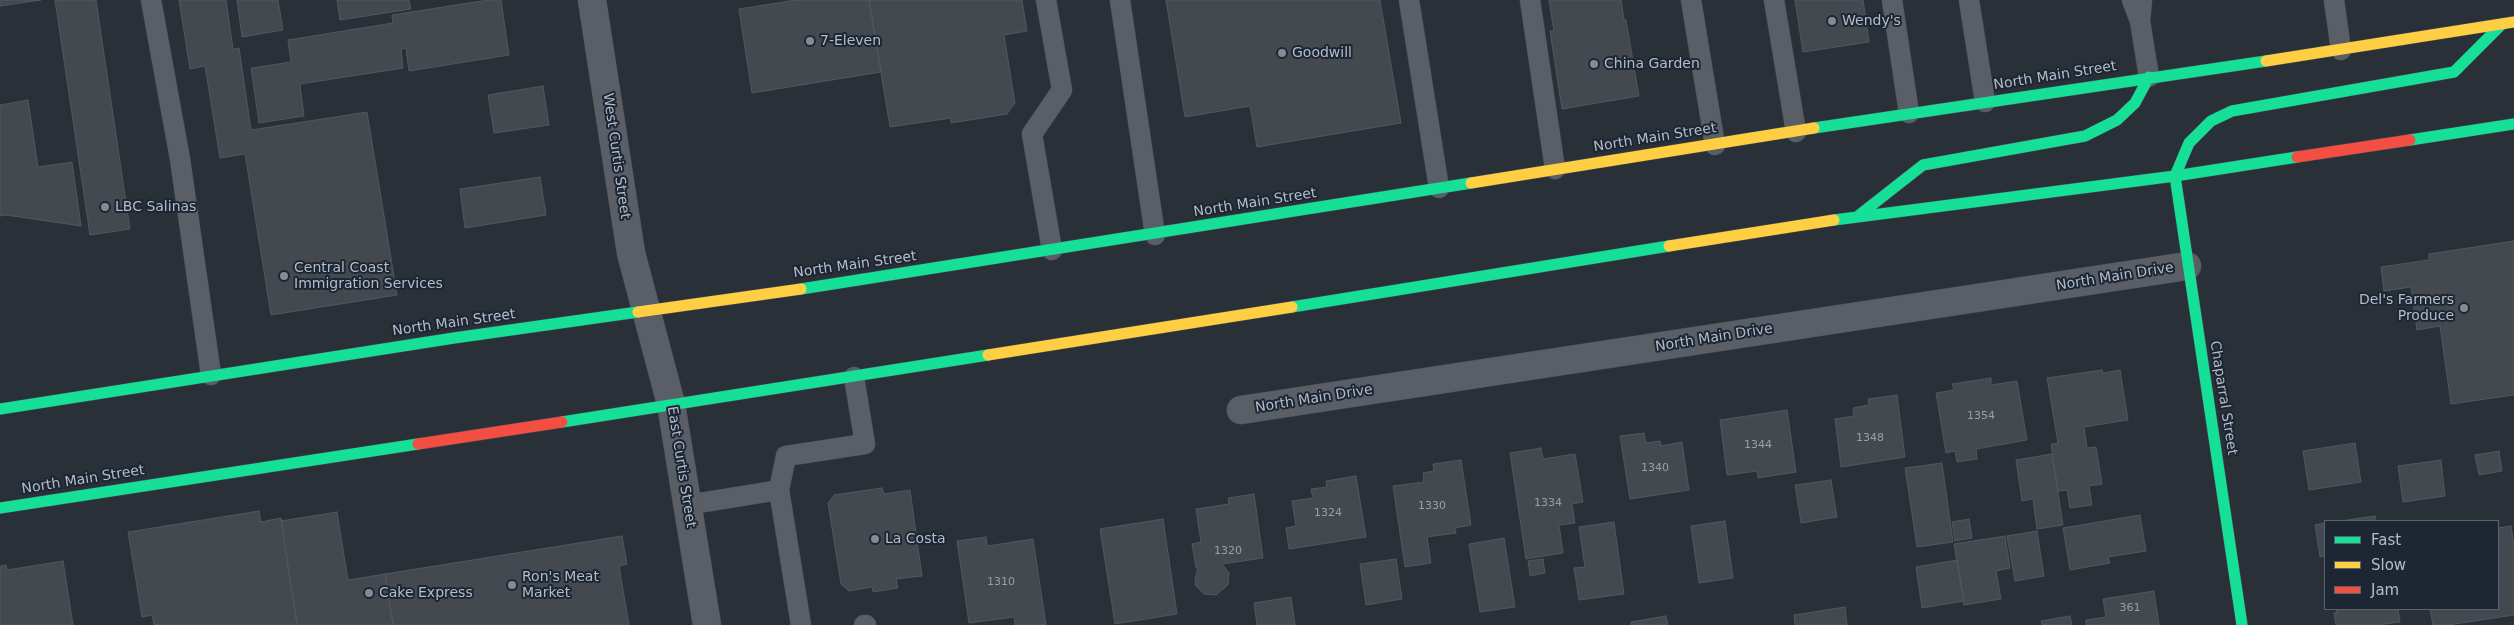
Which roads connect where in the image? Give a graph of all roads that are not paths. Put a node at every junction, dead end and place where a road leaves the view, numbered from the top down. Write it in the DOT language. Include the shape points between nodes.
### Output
graph roads {
  1 [pos="151,0"];
  2 [pos="592,0"];
  3 [pos="1046,0"];
  4 [pos="1120,0"];
  5 [pos="1409,0"];
  6 [pos="1530,0"];
  7 [pos="1691,0"];
  8 [pos="1774,0"];
  9 [pos="1892,0"];
  10 [pos="1968,0"];
  11 [pos="2132,0"];
  12 [pos="2142,0"];
  13 [pos="2334,0"];
  14 [pos="2140,21"];
  15 [pos="2514,22"];
  16 [pos="2502,24"];
  17 [pos="2342,50"];
  18 [pos="2149,77"];
  19 [pos="1985,102"];
  20 [pos="1909,113"];
  21 [pos="2514,124"];
  22 [pos="1796,132"];
  23 [pos="1715,145"];
  24 [pos="1555,169"];
  25 [pos="2175,176"];
  26 [pos="1439,188"];
  27 [pos="1858,216"];
  28 [pos="1155,235"];
  29 [pos="1052,250"];
  30 [pos="2187,266"];
  31 [pos="645,311"];
  32 [pos="211,375"];
  33 [pos="854,377"];
  34 [pos="671,404"];
  35 [pos="0,409"];
  36 [pos="1241,410"];
  37 [pos="779,490"];
  38 [pos="687,505"];
  39 [pos="0,508"];
  40 [pos="707,625"];
  41 [pos="801,625"];
  42 [pos="2242,625"];
  1 -- 32 [label="lane" via="180,159"];
  2 -- 31 [label="street, West Curtis Street" via="631,252"];
  3 -- 29 [label="lane" via="1062,90 1032,134"];
  4 -- 28 [label="lane"];
  5 -- 26 [label="lane"];
  6 -- 24 [label="lane"];
  7 -- 23 [label="lane"];
  8 -- 22 [label="lane"];
  9 -- 20 [label="lane"];
  10 -- 19 [label="lane"];
  11 -- 14 [label="lane"];
  12 -- 14 [label="lane"];
  13 -- 17 [label="lane"];
  14 -- 18 [label="lane"];
  15 -- 16 [label="main road, North Main Street"];
  16 -- 17 [label="main road, North Main Street"];
  16 -- 25 [label="main road" via="2454,72 2232,111 2219,117 2189,143"];
  17 -- 18 [label="main road, North Main Street"];
  18 -- 19 [label="main road, North Main Street"];
  18 -- 27 [label="main road" via="2135,103 2117,120 2085,136 1923,165"];
  19 -- 20 [label="main road, North Main Street"];
  20 -- 22 [label="main road, North Main Street"];
  21 -- 25 [label="main road, North Main Street"];
  22 -- 23 [label="main road, North Main Street"];
  23 -- 24 [label="main road, North Main Street"];
  24 -- 26 [label="main road, North Main Street"];
  25 -- 27 [label="main road, North Main Street"];
  25 -- 30 [label="main road, Chaparral Street"];
  26 -- 28 [label="main road, North Main Street"];
  27 -- 33 [label="main road, North Main Street"];
  28 -- 29 [label="main road, North Main Street"];
  29 -- 31 [label="main road, North Main Street"];
  30 -- 36 [label="street, North Main Drive"];
  30 -- 42 [label="main road, Chaparral Street"];
  31 -- 32 [label="main road, North Main Street"];
  31 -- 34 [label="street, East Curtis Street"];
  32 -- 35 [label="main road, North Main Street"];
  33 -- 34 [label="main road, North Main Street"];
  33 -- 37 [label="lane" via="865,444 786,456"];
  34 -- 38 [label="street, East Curtis Street"];
  34 -- 39 [label="main road, North Main Street"];
  37 -- 38 [label="lane"];
  37 -- 41 [label="lane"];
  38 -- 40 [label="street, East Curtis Street"];
}
